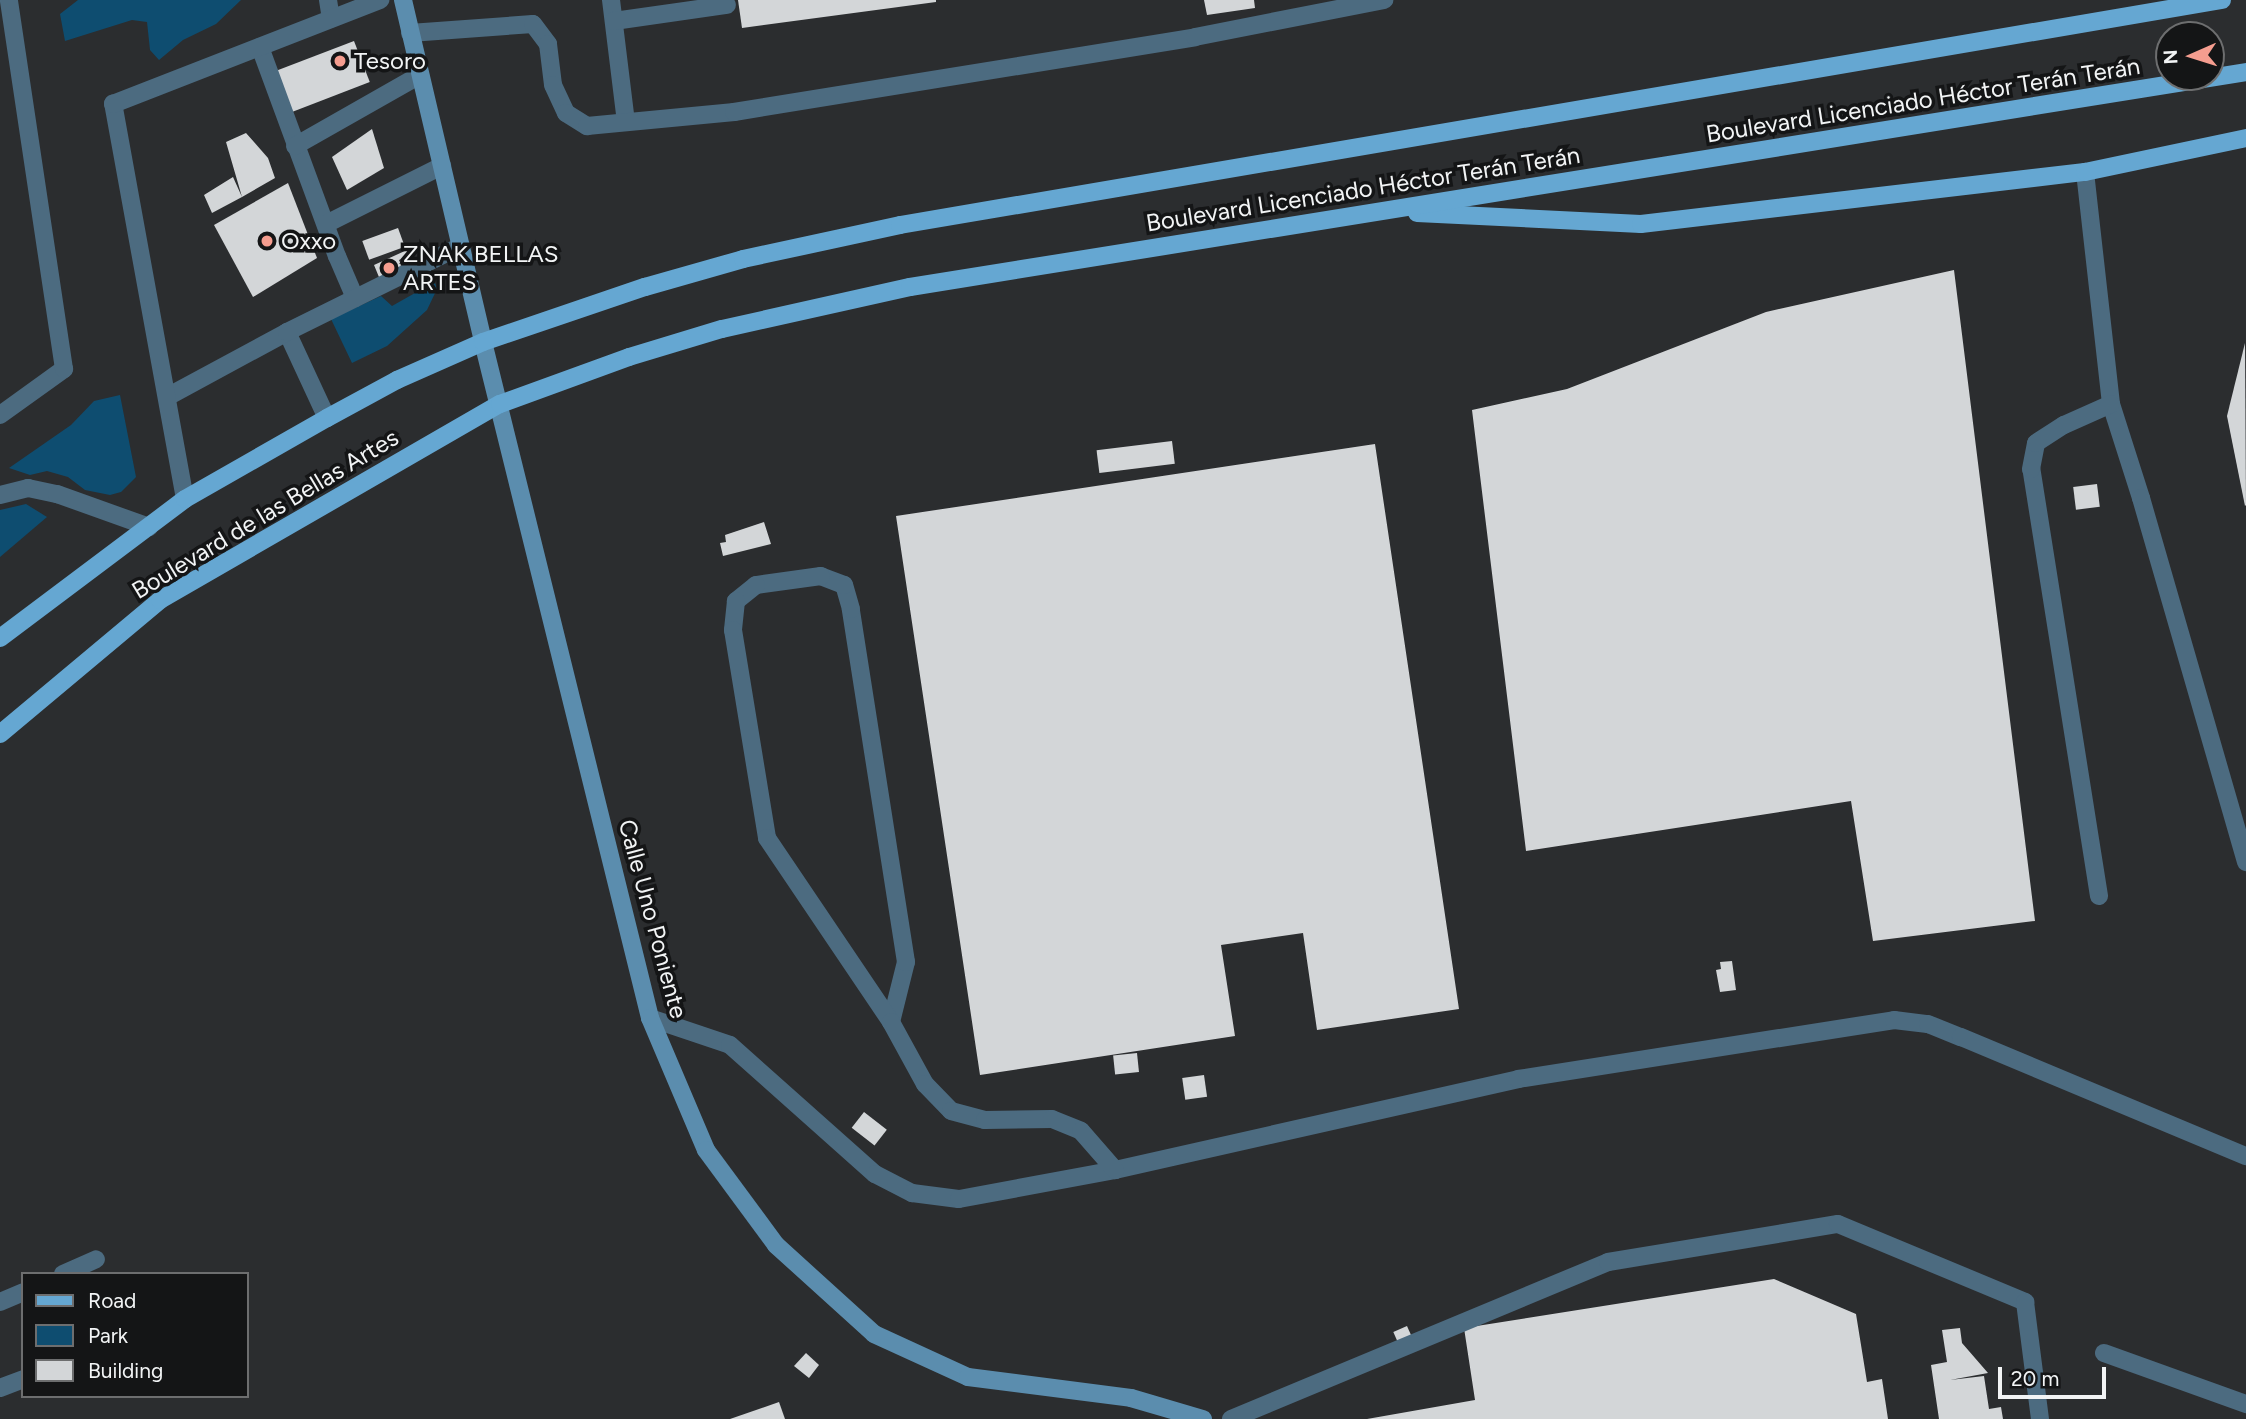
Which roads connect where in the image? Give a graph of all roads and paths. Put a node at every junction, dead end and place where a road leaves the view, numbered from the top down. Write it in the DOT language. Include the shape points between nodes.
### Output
graph roads {
  1 [pos="9,0"];
  2 [pos="328,0"];
  3 [pos="380,0"];
  4 [pos="403,0"];
  5 [pos="611,0"];
  6 [pos="1384,0"];
  7 [pos="2222,0"];
  8 [pos="727,5"];
  9 [pos="331,19"];
  10 [pos="614,21"];
  11 [pos="410,33"];
  12 [pos="260,47"];
  13 [pos="2246,72"];
  14 [pos="420,75"];
  15 [pos="626,122"];
  16 [pos="2246,138"];
  17 [pos="295,146"];
  18 [pos="442,166"];
  19 [pos="2085,172"];
  20 [pos="1382,211"];
  21 [pos="326,224"];
  22 [pos="461,246"];
  23 [pos="355,298"];
  24 [pos="287,331"];
  25 [pos="483,342"];
  26 [pos="167,397"];
  27 [pos="500,404"];
  28 [pos="2111,404"];
  29 [pos="0,415"];
  30 [pos="327,418"];
  31 [pos="0,495"];
  32 [pos="185,499"];
  33 [pos="149,527"];
  34 [pos="0,638"];
  35 [pos="0,734"];
  36 [pos="2246,862"];
  37 [pos="2099,896"];
  38 [pos="650,1018"];
  39 [pos="891,1021"];
  40 [pos="2246,1156"];
  41 [pos="1115,1170"];
  42 [pos="96,1259"];
  43 [pos="68,1272"];
  44 [pos="21,1293"];
  45 [pos="0,1302"];
  46 [pos="2104,1353"];
  47 [pos="21,1380"];
  48 [pos="0,1388"];
  49 [pos="2246,1404"];
  50 [pos="1203,1419"];
  51 [pos="1231,1419"];
  52 [pos="2040,1419"];
  1 -- 29 [label="lane" via="64,369"];
  2 -- 9 [label="lane"];
  3 -- 9 [label="lane"];
  4 -- 11 [label="main road, Calle Uno Poniente"];
  5 -- 10 [label="lane"];
  6 -- 15 [label="lane" via="1195,37 748,110"];
  7 -- 25 [label="main road, Boulevard Licenciado Héctor Terán Terán" via="900,225 743,259 565,312"];
  8 -- 10 [label="lane"];
  9 -- 12 [label="lane"];
  10 -- 15 [label="lane"];
  11 -- 14 [label="main road, Calle Uno Poniente"];
  11 -- 15 [label="lane" via="533,24 548,44 553,85 566,113 587,126"];
  12 -- 17 [label="lane"];
  12 -- 26 [label="lane" via="113,104"];
  13 -- 20 [label="main road, Boulevard Licenciado Héctor Terán Terán"];
  14 -- 17 [label="lane"];
  14 -- 18 [label="main road, Calle Uno Poniente"];
  16 -- 19 [label="main road"];
  17 -- 21 [label="lane"];
  18 -- 21 [label="lane"];
  18 -- 22 [label="main road, Calle Uno Poniente"];
  19 -- 20 [label="main road" via="1641,224"];
  19 -- 28 [label="lane"];
  20 -- 27 [label="main road, Boulevard Licenciado Héctor Terán Terán" via="828,304 629,357"];
  21 -- 23 [label="lane"];
  22 -- 23 [label="lane"];
  22 -- 25 [label="main road, Calle Uno Poniente"];
  23 -- 24 [label="lane"];
  24 -- 26 [label="lane"];
  24 -- 30 [label="lane"];
  25 -- 27 [label="main road, Calle Uno Poniente"];
  25 -- 30 [label="main road, Boulevard de las Bellas Artes" via="397,380"];
  26 -- 32 [label="lane"];
  27 -- 35 [label="main road, Boulevard de las Bellas Artes" via="160,600"];
  27 -- 38 [label="main road, Calle Uno Poniente"];
  28 -- 36 [label="lane"];
  28 -- 37 [label="lane" via="2036,443 2031,469"];
  30 -- 32 [label="main road, Boulevard de las Bellas Artes"];
  31 -- 33 [label="lane" via="28,488 57,494"];
  32 -- 33 [label="main road, Boulevard de las Bellas Artes"];
  33 -- 34 [label="main road, Boulevard de las Bellas Artes"];
  38 -- 41 [label="lane" via="730,1045 875,1174 912,1193 959,1199"];
  38 -- 50 [label="main road, Calle Uno Poniente" via="706,1150 776,1245 874,1334 968,1377 1131,1398"];
  39 -- 39 [label="lane" via="906,962 844,586 821,576 756,585 736,601 733,630 767,838"];
  39 -- 41 [label="lane" via="925,1084 951,1111 985,1120 1052,1119 1081,1131"];
  40 -- 41 [label="lane" via="1961,1037 1927,1024 1894,1020 1518,1079"];
  42 -- 43 [label="lane"];
  44 -- 45 [label="lane"];
  46 -- 49 [label="lane"];
  47 -- 48 [label="lane"];
  51 -- 52 [label="lane" via="1608,1262 1838,1224 2025,1302"];
}
